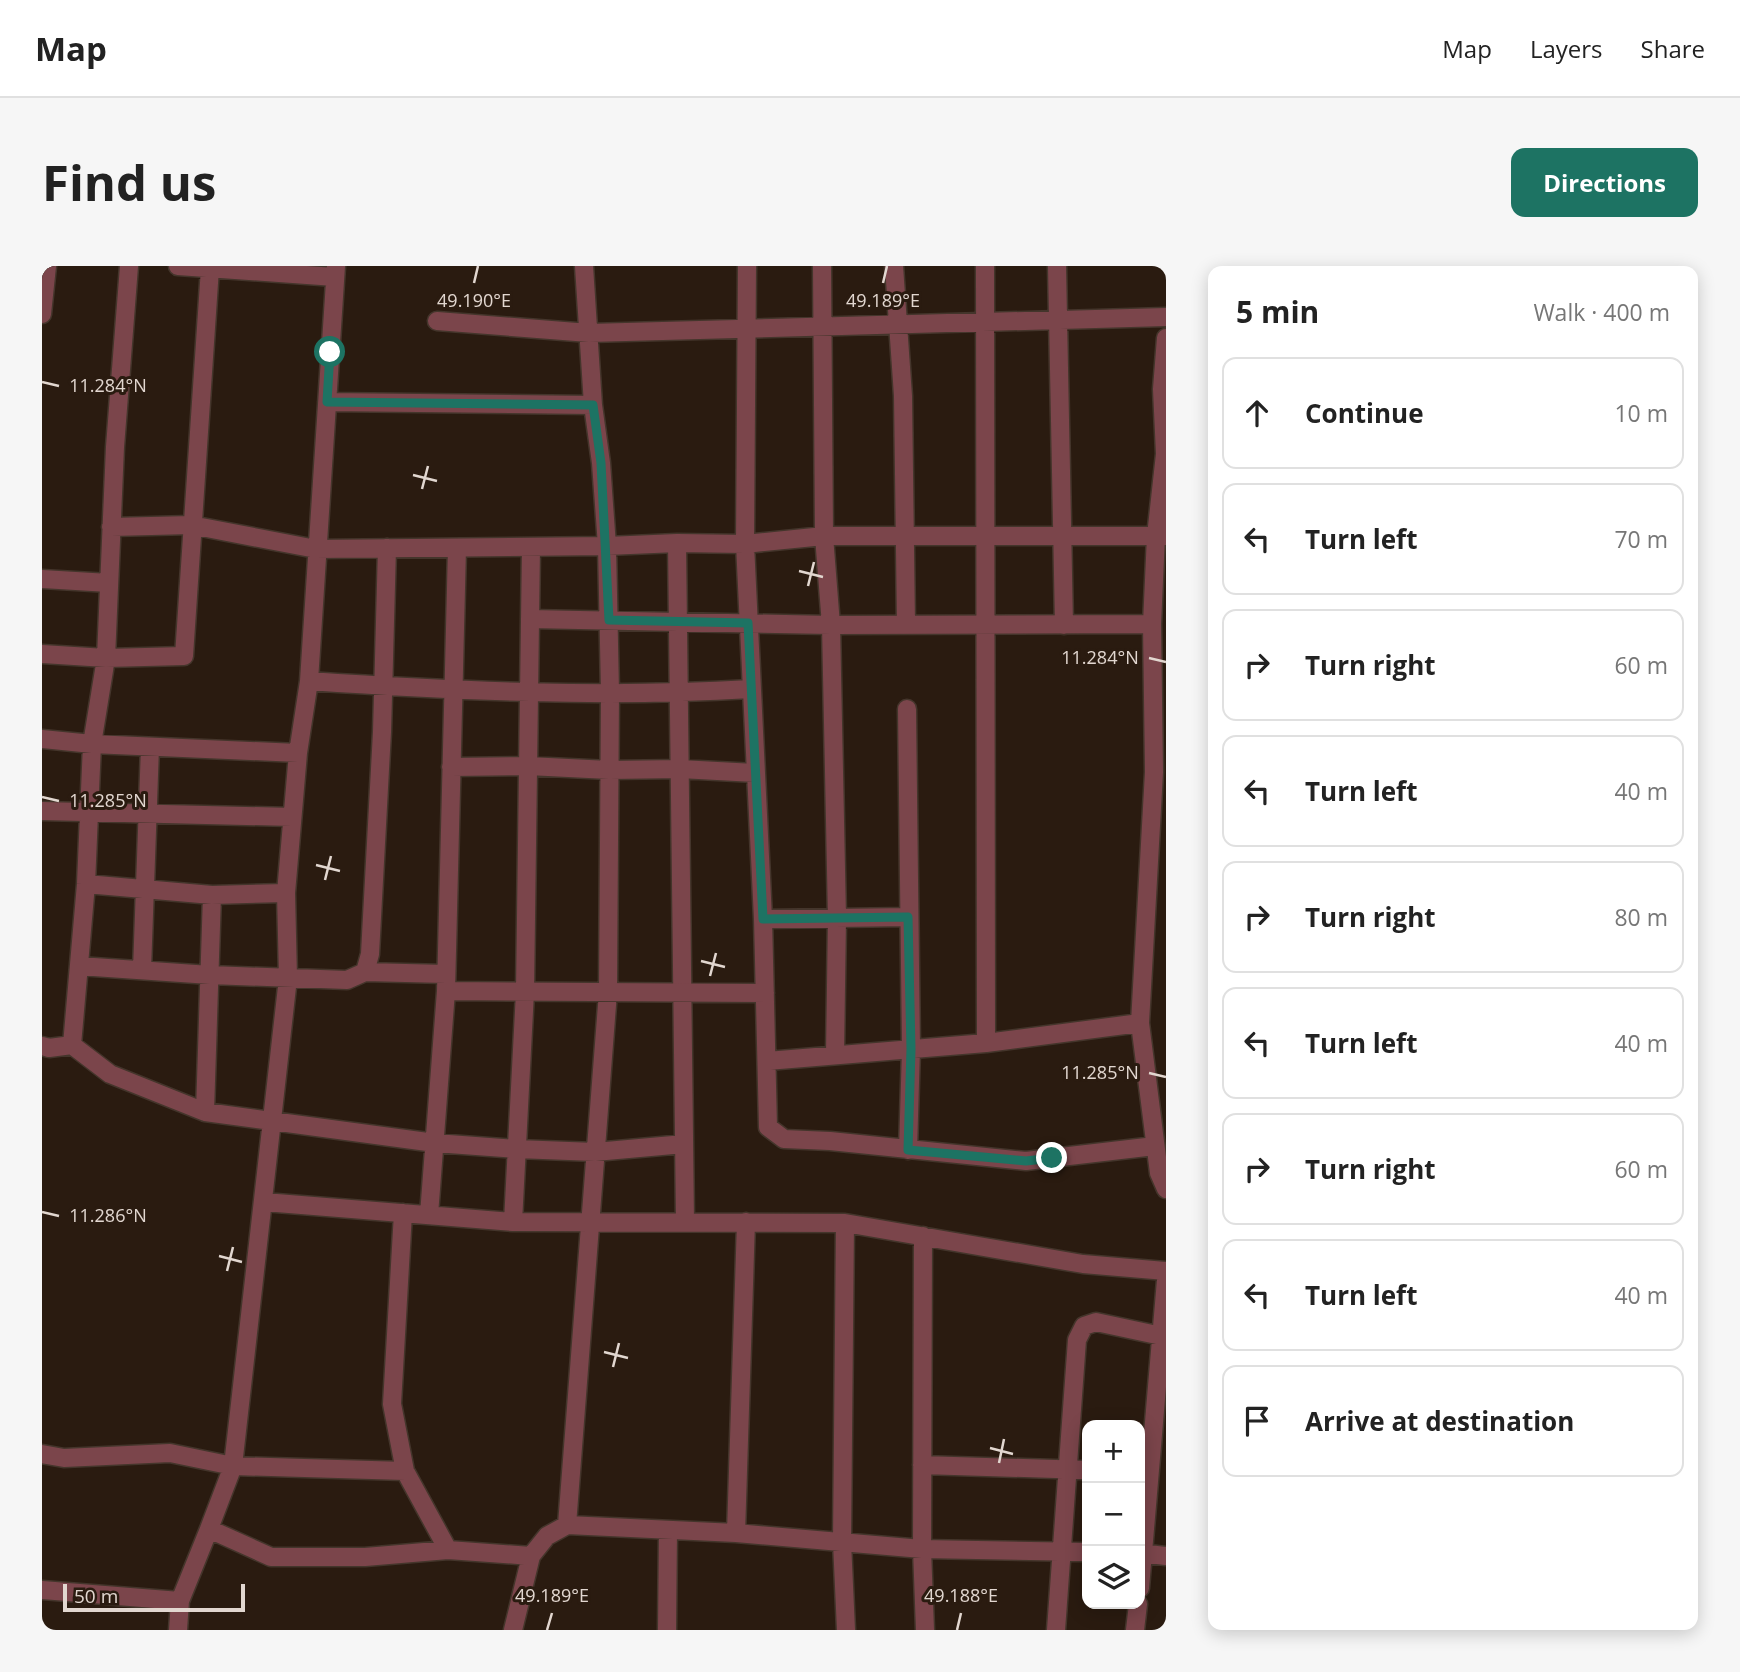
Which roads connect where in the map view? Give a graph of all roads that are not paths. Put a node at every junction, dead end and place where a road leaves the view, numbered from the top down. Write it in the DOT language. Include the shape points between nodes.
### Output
graph roads {
  1 [pos="47,266"];
  2 [pos="129,266"];
  3 [pos="178,266"];
  4 [pos="584,266"];
  5 [pos="747,266"];
  6 [pos="822,266"];
  7 [pos="894,266"];
  8 [pos="985,266"];
  9 [pos="1058,266"];
  10 [pos="210,268"];
  11 [pos="335,272"];
  12 [pos="42,314"];
  13 [pos="1166,317"];
  14 [pos="1060,320"];
  15 [pos="437,321"];
  16 [pos="985,322"];
  17 [pos="898,325"];
  18 [pos="821,327"];
  19 [pos="748,329"];
  20 [pos="589,333"];
  21 [pos="1166,338"];
  22 [pos="327,402"];
  23 [pos="593,405"];
  24 [pos="1165,454"];
  25 [pos="191,525"];
  26 [pos="111,527"];
  27 [pos="985,535"];
  28 [pos="824,536"];
  29 [pos="904,536"];
  30 [pos="1062,536"];
  31 [pos="1161,536"];
  32 [pos="677,543"];
  33 [pos="745,544"];
  34 [pos="607,546"];
  35 [pos="531,547"];
  36 [pos="387,548"];
  37 [pos="457,548"];
  38 [pos="316,549"];
  39 [pos="42,579"];
  40 [pos="109,583"];
  41 [pos="530,619"];
  42 [pos="609,620"];
  43 [pos="678,620"];
  44 [pos="748,623"];
  45 [pos="1152,624"];
  46 [pos="831,625"];
  47 [pos="906,625"];
  48 [pos="984,625"];
  49 [pos="1064,625"];
  50 [pos="42,654"];
  51 [pos="106,658"];
  52 [pos="309,681"];
  53 [pos="383,686"];
  54 [pos="452,689"];
  55 [pos="751,689"];
  56 [pos="610,692"];
  57 [pos="529,694"];
  58 [pos="678,694"];
  59 [pos="907,709"];
  60 [pos="42,739"];
  61 [pos="92,744"];
  62 [pos="150,747"];
  63 [pos="298,753"];
  64 [pos="528,766"];
  65 [pos="451,767"];
  66 [pos="680,769"];
  67 [pos="609,770"];
  68 [pos="755,773"];
  69 [pos="1160,773"];
  70 [pos="42,811"];
  71 [pos="87,812"];
  72 [pos="148,813"];
  73 [pos="292,817"];
  74 [pos="86,884"];
  75 [pos="144,889"];
  76 [pos="286,893"];
  77 [pos="212,895"];
  78 [pos="908,917"];
  79 [pos="837,918"];
  80 [pos="763,919"];
  81 [pos="79,966"];
  82 [pos="142,970"];
  83 [pos="365,972"];
  84 [pos="210,975"];
  85 [pos="288,978"];
  86 [pos="446,983"];
  87 [pos="525,992"];
  88 [pos="608,992"];
  89 [pos="682,992"];
  90 [pos="765,993"];
  91 [pos="1140,1023"];
  92 [pos="986,1043"];
  93 [pos="72,1045"];
  94 [pos="42,1046"];
  95 [pos="911,1049"];
  96 [pos="835,1055"];
  97 [pos="767,1061"];
  98 [pos="205,1112"];
  99 [pos="271,1122"];
  100 [pos="435,1143"];
  101 [pos="684,1144"];
  102 [pos="1155,1146"];
  103 [pos="517,1149"];
  104 [pos="908,1150"];
  105 [pos="595,1152"];
  106 [pos="1166,1189"];
  107 [pos="264,1202"];
  108 [pos="403,1213"];
  109 [pos="429,1215"];
  110 [pos="685,1221"];
  111 [pos="513,1222"];
  112 [pos="746,1222"];
  113 [pos="845,1223"];
  114 [pos="590,1224"];
  115 [pos="923,1237"];
  116 [pos="1166,1271"];
  117 [pos="1166,1280"];
  118 [pos="1164,1337"];
  119 [pos="42,1454"];
  120 [pos="922,1465"];
  121 [pos="233,1466"];
  122 [pos="1069,1469"];
  123 [pos="1082,1470"];
  124 [pos="1145,1470"];
  125 [pos="405,1471"];
  126 [pos="1145,1483"];
  127 [pos="567,1525"];
  128 [pos="209,1528"];
  129 [pos="668,1530"];
  130 [pos="736,1533"];
  131 [pos="842,1542"];
  132 [pos="1142,1546"];
  133 [pos="922,1549"];
  134 [pos="448,1550"];
  135 [pos="1063,1552"];
  136 [pos="1082,1552"];
  137 [pos="1145,1553"];
  138 [pos="531,1556"];
  139 [pos="1166,1556"];
  140 [pos="42,1590"];
  141 [pos="180,1601"];
  142 [pos="1138,1609"];
  143 [pos="178,1630"];
  144 [pos="513,1630"];
  145 [pos="667,1630"];
  146 [pos="846,1630"];
  147 [pos="925,1630"];
  148 [pos="1056,1630"];
  149 [pos="1136,1630"];
  1 -- 12 [label="street"];
  2 -- 26 [label="street"];
  3 -- 10 [label="street"];
  4 -- 20 [label="street"];
  5 -- 19 [label="street"];
  6 -- 18 [label="street"];
  7 -- 17 [label="street"];
  8 -- 16 [label="street"];
  9 -- 14 [label="street"];
  10 -- 11 [label="street"];
  10 -- 25 [label="street"];
  11 -- 22 [label="street"];
  13 -- 14 [label="street"];
  14 -- 16 [label="street"];
  14 -- 30 [label="street"];
  15 -- 20 [label="street"];
  16 -- 17 [label="street"];
  16 -- 27 [label="street"];
  17 -- 18 [label="street"];
  17 -- 29 [label="street"];
  18 -- 19 [label="street"];
  18 -- 28 [label="street"];
  19 -- 20 [label="street"];
  19 -- 33 [label="street"];
  20 -- 23 [label="street"];
  21 -- 24 [label="street" via="1162,389"];
  22 -- 23 [label="street"];
  22 -- 38 [label="street"];
  23 -- 34 [label="street"];
  24 -- 31 [label="street"];
  25 -- 26 [label="street"];
  25 -- 38 [label="street"];
  25 -- 51 [label="street" via="184,656"];
  26 -- 40 [label="street"];
  27 -- 29 [label="street"];
  27 -- 30 [label="street"];
  27 -- 48 [label="street"];
  28 -- 29 [label="street"];
  28 -- 33 [label="street"];
  28 -- 46 [label="street"];
  29 -- 47 [label="street"];
  30 -- 31 [label="street"];
  30 -- 49 [label="street"];
  31 -- 45 [label="street"];
  32 -- 33 [label="street"];
  32 -- 34 [label="street"];
  32 -- 43 [label="street"];
  33 -- 44 [label="street"];
  34 -- 35 [label="street"];
  34 -- 42 [label="street"];
  35 -- 37 [label="street"];
  35 -- 41 [label="street"];
  36 -- 37 [label="street"];
  36 -- 38 [label="street"];
  36 -- 53 [label="street"];
  37 -- 54 [label="street"];
  38 -- 52 [label="street"];
  39 -- 40 [label="street"];
  40 -- 51 [label="street"];
  41 -- 42 [label="street"];
  41 -- 57 [label="street"];
  42 -- 43 [label="street"];
  42 -- 56 [label="street"];
  43 -- 44 [label="street"];
  43 -- 58 [label="street"];
  44 -- 46 [label="street"];
  44 -- 55 [label="street"];
  45 -- 49 [label="street"];
  45 -- 69 [label="street"];
  46 -- 47 [label="street"];
  46 -- 79 [label="street"];
  47 -- 48 [label="street"];
  48 -- 49 [label="street"];
  48 -- 92 [label="street"];
  50 -- 51 [label="street"];
  51 -- 61 [label="street"];
  52 -- 53 [label="street"];
  52 -- 63 [label="street"];
  53 -- 54 [label="street"];
  53 -- 83 [label="street" via="370,954"];
  54 -- 57 [label="street"];
  54 -- 65 [label="street"];
  55 -- 58 [label="street"];
  55 -- 68 [label="street"];
  56 -- 57 [label="street"];
  56 -- 58 [label="street"];
  56 -- 67 [label="street"];
  57 -- 64 [label="street"];
  58 -- 66 [label="street"];
  59 -- 78 [label="street"];
  60 -- 61 [label="street"];
  61 -- 62 [label="street"];
  61 -- 71 [label="street"];
  62 -- 63 [label="street"];
  62 -- 72 [label="street"];
  63 -- 73 [label="street"];
  64 -- 65 [label="street"];
  64 -- 67 [label="street"];
  64 -- 87 [label="street"];
  65 -- 86 [label="street"];
  66 -- 67 [label="street"];
  66 -- 68 [label="street"];
  66 -- 89 [label="street"];
  67 -- 88 [label="street"];
  68 -- 80 [label="street"];
  69 -- 91 [label="street"];
  70 -- 71 [label="street"];
  71 -- 72 [label="street"];
  71 -- 74 [label="street"];
  72 -- 73 [label="street"];
  72 -- 75 [label="street"];
  73 -- 76 [label="street"];
  74 -- 75 [label="street"];
  74 -- 81 [label="street"];
  75 -- 77 [label="street"];
  75 -- 82 [label="street"];
  76 -- 77 [label="street"];
  76 -- 85 [label="street"];
  77 -- 84 [label="street"];
  78 -- 79 [label="street"];
  78 -- 95 [label="street"];
  79 -- 80 [label="street"];
  79 -- 96 [label="street"];
  80 -- 90 [label="street"];
  81 -- 82 [label="street"];
  81 -- 93 [label="street"];
  82 -- 84 [label="street"];
  83 -- 85 [label="street" via="347,980"];
  83 -- 86 [label="street"];
  84 -- 85 [label="street"];
  84 -- 98 [label="street"];
  85 -- 99 [label="street"];
  86 -- 87 [label="street"];
  86 -- 100 [label="street"];
  87 -- 88 [label="street"];
  87 -- 103 [label="street"];
  88 -- 89 [label="street"];
  88 -- 105 [label="street"];
  89 -- 90 [label="street"];
  89 -- 101 [label="street"];
  90 -- 97 [label="street"];
  91 -- 92 [label="street"];
  91 -- 102 [label="street"];
  92 -- 95 [label="street"];
  93 -- 94 [label="street"];
  93 -- 98 [label="street" via="110,1074"];
  95 -- 96 [label="street"];
  95 -- 104 [label="street"];
  96 -- 97 [label="street"];
  97 -- 104 [label="street" via="768,1127 784,1139"];
  98 -- 99 [label="street"];
  99 -- 100 [label="street"];
  99 -- 107 [label="street"];
  100 -- 103 [label="street"];
  100 -- 109 [label="street"];
  101 -- 105 [label="street"];
  101 -- 110 [label="street"];
  102 -- 104 [label="street" via="1026,1161"];
  102 -- 106 [label="street" via="1158,1173"];
  103 -- 105 [label="street"];
  103 -- 111 [label="street"];
  105 -- 114 [label="street"];
  107 -- 108 [label="street"];
  107 -- 121 [label="street"];
  108 -- 109 [label="street"];
  108 -- 125 [label="street" via="392,1404"];
  109 -- 111 [label="street"];
  110 -- 112 [label="street"];
  110 -- 114 [label="street"];
  111 -- 114 [label="street"];
  112 -- 113 [label="street"];
  112 -- 130 [label="street"];
  113 -- 115 [label="street"];
  113 -- 131 [label="street"];
  114 -- 127 [label="street"];
  115 -- 116 [label="street" via="1083,1264"];
  115 -- 120 [label="street"];
  117 -- 118 [label="street"];
  118 -- 122 [label="street" via="1096,1322 1084,1326 1077,1340"];
  118 -- 124 [label="street"];
  119 -- 121 [label="street" via="64,1458 170,1452"];
  120 -- 122 [label="street"];
  120 -- 133 [label="street"];
  121 -- 125 [label="street"];
  121 -- 128 [label="street"];
  122 -- 123 [label="street"];
  122 -- 135 [label="street"];
  125 -- 134 [label="street"];
  126 -- 132 [label="street"];
  127 -- 129 [label="street"];
  127 -- 138 [label="street" via="547,1536"];
  128 -- 134 [label="street" via="271,1557 365,1557"];
  128 -- 141 [label="street"];
  129 -- 130 [label="street"];
  129 -- 145 [label="street"];
  130 -- 131 [label="street"];
  131 -- 133 [label="street"];
  131 -- 146 [label="street"];
  133 -- 135 [label="street"];
  133 -- 147 [label="street"];
  134 -- 138 [label="street"];
  135 -- 136 [label="street"];
  135 -- 148 [label="street"];
  137 -- 139 [label="street"];
  138 -- 144 [label="street"];
  140 -- 141 [label="street"];
  141 -- 143 [label="street"];
  142 -- 149 [label="street"];
}
